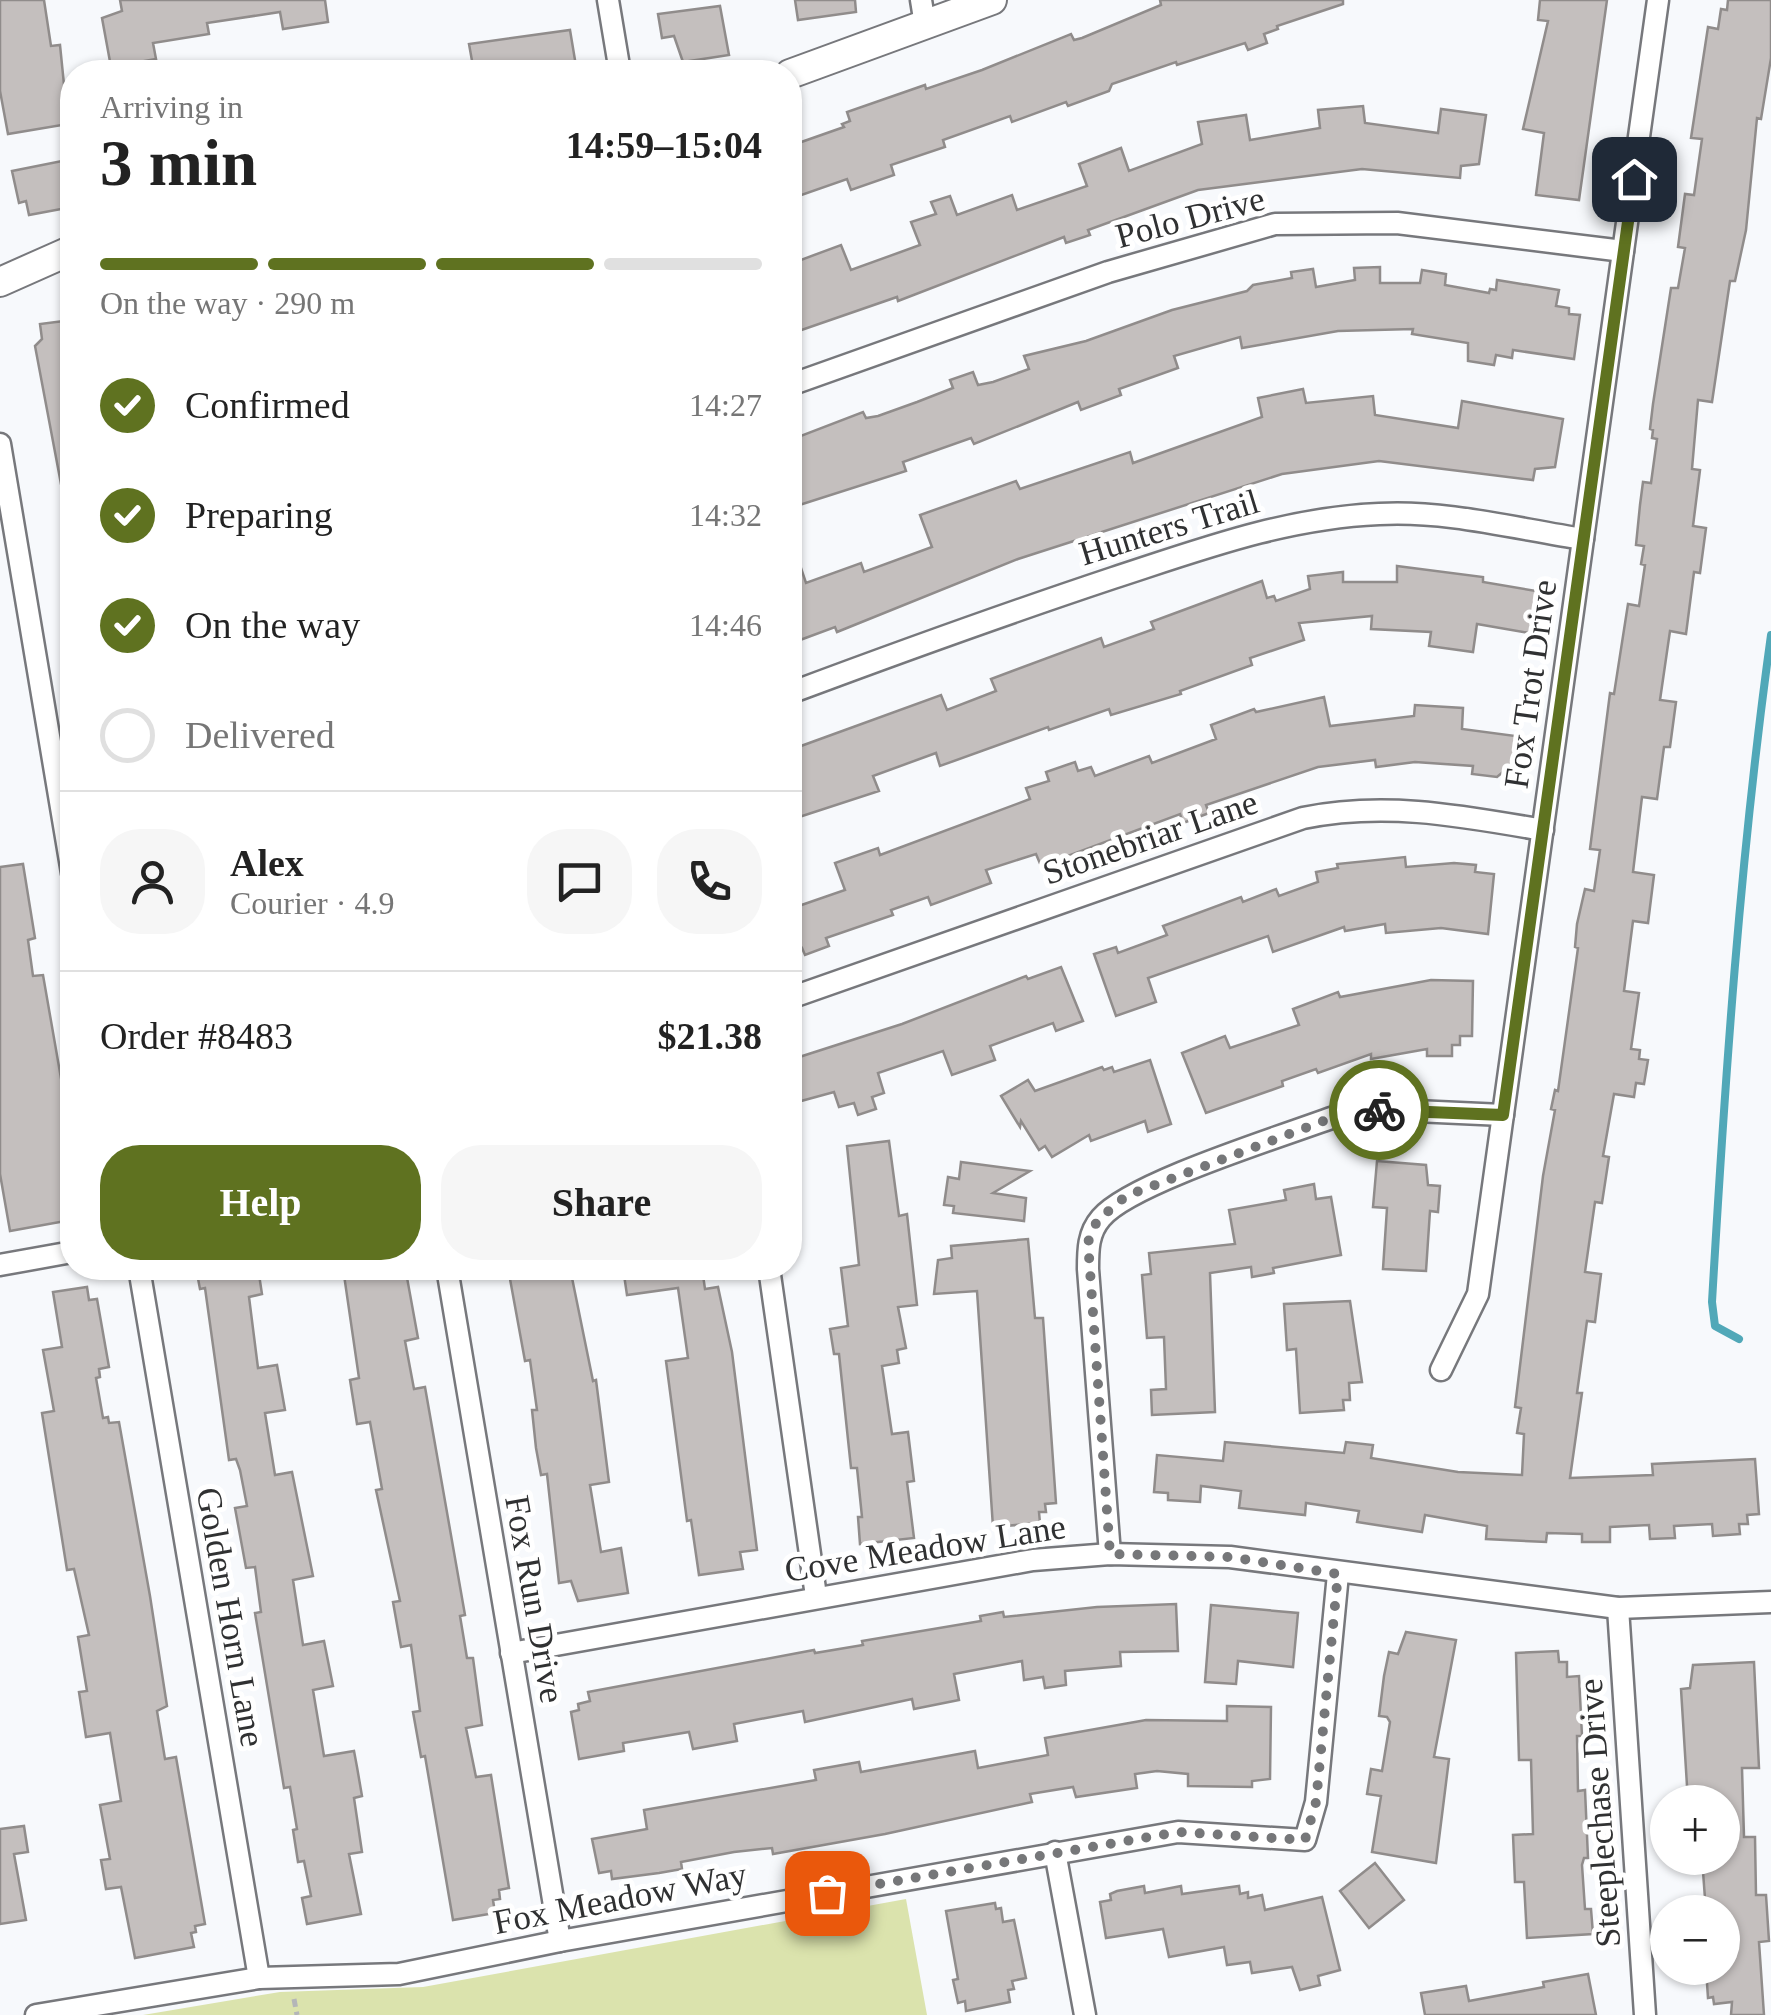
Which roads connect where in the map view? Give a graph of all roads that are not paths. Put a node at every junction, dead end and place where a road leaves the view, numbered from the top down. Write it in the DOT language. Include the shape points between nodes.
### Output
graph roads {
  1 [pos="608,0"];
  2 [pos="992,0"];
  3 [pos="1658,0"];
  4 [pos="923,12"];
  5 [pos="618,60"];
  6 [pos="802,68"];
  7 [pos="1624,251"];
  8 [pos="60,255"];
  9 [pos="0,282"];
  10 [pos="802,381"];
  11 [pos="0,444"];
  12 [pos="1583,539"];
  13 [pos="802,688"];
  14 [pos="60,802"];
  15 [pos="1543,830"];
  16 [pos="802,994"];
  17 [pos="1503,1115"];
  18 [pos="60,1254"];
  19 [pos="0,1265"];
  20 [pos="141,1280"];
  21 [pos="449,1280"];
  22 [pos="770,1280"];
  23 [pos="1441,1370"];
  24 [pos="1110,1554"];
  25 [pos="1338,1574"];
  26 [pos="816,1596"];
  27 [pos="1771,1602"];
  28 [pos="1618,1608"];
  29 [pos="511,1653"];
  30 [pos="1055,1852"];
  31 [pos="560,1941"];
  32 [pos="259,1978"];
  33 [pos="36,2015"];
  34 [pos="1085,2015"];
  35 [pos="1645,2015"];
  1 -- 5 [label="street"];
  2 -- 4 [label="street"];
  3 -- 7 [label="street, Fox Trot Drive"];
  4 -- 6 [label="street"];
  7 -- 10 [label="street, Polo Drive" via="1397,223 1275,224 1108,272"];
  7 -- 12 [label="street, Fox Trot Drive"];
  8 -- 9 [label="street"];
  11 -- 14 [label="street"];
  12 -- 13 [label="street, Hunters Trail" via="1430,515 1318,518 1259,530 968,626"];
  12 -- 15 [label="street, Fox Trot Drive"];
  15 -- 16 [label="street, Stonebriar Lane" via="1399,808 1319,815"];
  15 -- 17 [label="street, Fox Trot Drive"];
  17 -- 23 [label="street, Fox Trot Drive" via="1478,1294"];
  17 -- 24 [label="street" via="1372,1109 1342,1114 1126,1196 1097,1221 1088,1269"];
  18 -- 19 [label="street"];
  20 -- 32 [label="street, Golden Horn Lane"];
  21 -- 29 [label="street, Fox Run Drive"];
  22 -- 26 [label="street"];
  24 -- 25 [label="street, Cove Meadow Lane" via="1230,1557"];
  24 -- 26 [label="street, Cove Meadow Lane"];
  25 -- 28 [label="street, Cove Meadow Lane"];
  25 -- 30 [label="street, Fox Meadow Way" via="1316,1802 1305,1840 1178,1832"];
  26 -- 29 [label="street, Cove Meadow Lane"];
  27 -- 28 [label="street, Cove Meadow Lane"];
  28 -- 35 [label="street, Steeplechase Drive"];
  29 -- 31 [label="street, Fox Run Drive"];
  30 -- 31 [label="street, Fox Meadow Way"];
  30 -- 34 [label="street"];
  31 -- 32 [label="street, Fox Meadow Way" via="398,1974"];
  32 -- 33 [label="street, Fox Meadow Way"];
}
